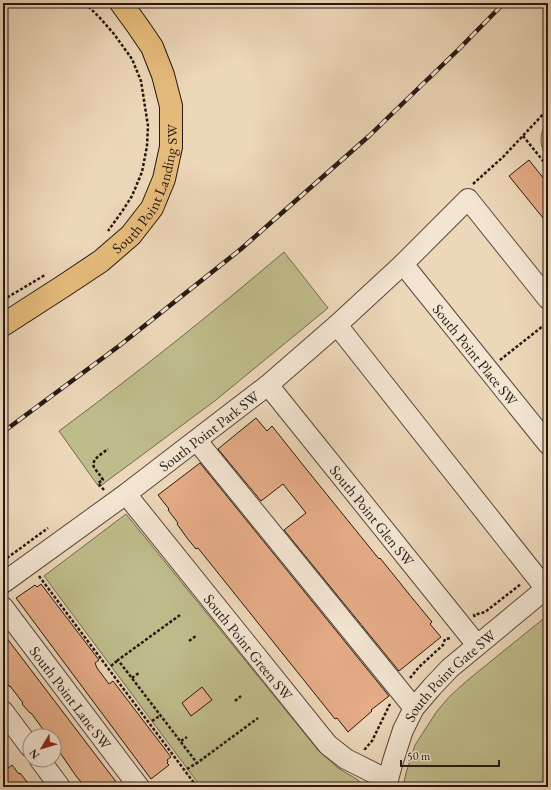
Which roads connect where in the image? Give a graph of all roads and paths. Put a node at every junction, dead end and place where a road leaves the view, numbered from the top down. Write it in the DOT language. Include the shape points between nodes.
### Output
graph roads {
  1 [pos="85,3"];
  2 [pos="121,3"];
  3 [pos="523,136"];
  4 [pos="548,167"];
  5 [pos="107,232"];
  6 [pos="403,264"];
  7 [pos="47,274"];
  8 [pos="548,299"];
  9 [pos="3,300"];
  10 [pos="548,322"];
  11 [pos="3,325"];
  12 [pos="337,325"];
  13 [pos="498,362"];
  14 [pos="268,385"];
  15 [pos="197,441"];
  16 [pos="548,444"];
  17 [pos="108,449"];
  18 [pos="97,493"];
  19 [pos="126,494"];
  20 [pos="53,525"];
  21 [pos="3,561"];
  22 [pos="37,573"];
  23 [pos="534,573"];
  24 [pos="3,583"];
  25 [pos="547,588"];
  26 [pos="3,607"];
  27 [pos="180,615"];
  28 [pos="474,619"];
  29 [pos="196,636"];
  30 [pos="189,641"];
  31 [pos="477,645"];
  32 [pos="118,660"];
  33 [pos="111,666"];
  34 [pos="139,673"];
  35 [pos="132,678"];
  36 [pos="241,696"];
  37 [pos="235,701"];
  38 [pos="414,708"];
  39 [pos="3,711"];
  40 [pos="161,715"];
  41 [pos="258,718"];
  42 [pos="152,721"];
  43 [pos="22,736"];
  44 [pos="187,737"];
  45 [pos="181,741"];
  46 [pos="197,763"];
  47 [pos="46,768"];
  48 [pos="187,769"];
  49 [pos="387,783"];
  50 [pos="60,787"];
  51 [pos="139,787"];
  52 [pos="196,787"];
  1 -- 5 [label="path" via="114,34 132,59 141,81 148,126 142,172 132,196"];
  2 -- 11 [label="main road, South Point Landing SW" via="152,47 171,106 171,146 164,179 152,208 131,235 101,261"];
  3 -- 4 [label="path"];
  6 -- 8 [label="street, South Point Park SW" via="468,199"];
  6 -- 12 [label="street, South Point Park SW"];
  6 -- 16 [label="street, South Point Place SW"];
  7 -- 9 [label="path"];
  10 -- 13 [label="path"];
  12 -- 14 [label="street, South Point Park SW"];
  12 -- 23 [label="street"];
  14 -- 15 [label="street, South Point Park SW"];
  14 -- 31 [label="street, South Point Glen SW"];
  15 -- 19 [label="street, South Point Park SW"];
  15 -- 38 [label="street"];
  17 -- 18 [label="path" via="93,465 103,480 98,483 104,488"];
  19 -- 24 [label="street, South Point Park SW"];
  19 -- 49 [label="street, South Point Green SW" via="328,745 346,759"];
  20 -- 21 [label="path"];
  22 -- 52 [label="path"];
  23 -- 25 [label="street"];
  23 -- 28 [label="path" via="485,612 474,615"];
  25 -- 31 [label="street, South Point Gate SW"];
  26 -- 51 [label="street, South Point Lane SW"];
  27 -- 32 [label="path" via="166,622"];
  29 -- 30 [label="path"];
  31 -- 38 [label="street, South Point Gate SW" via="450,668"];
  32 -- 33 [label="path"];
  32 -- 35 [label="path"];
  34 -- 35 [label="path"];
  35 -- 40 [label="path"];
  36 -- 37 [label="path"];
  38 -- 49 [label="street, South Point Gate SW" via="403,730"];
  39 -- 43 [label="street"];
  40 -- 42 [label="path"];
  40 -- 45 [label="path"];
  41 -- 46 [label="path"];
  44 -- 45 [label="path"];
  45 -- 46 [label="path"];
  46 -- 48 [label="path"];
  47 -- 50 [label="street"];
}
